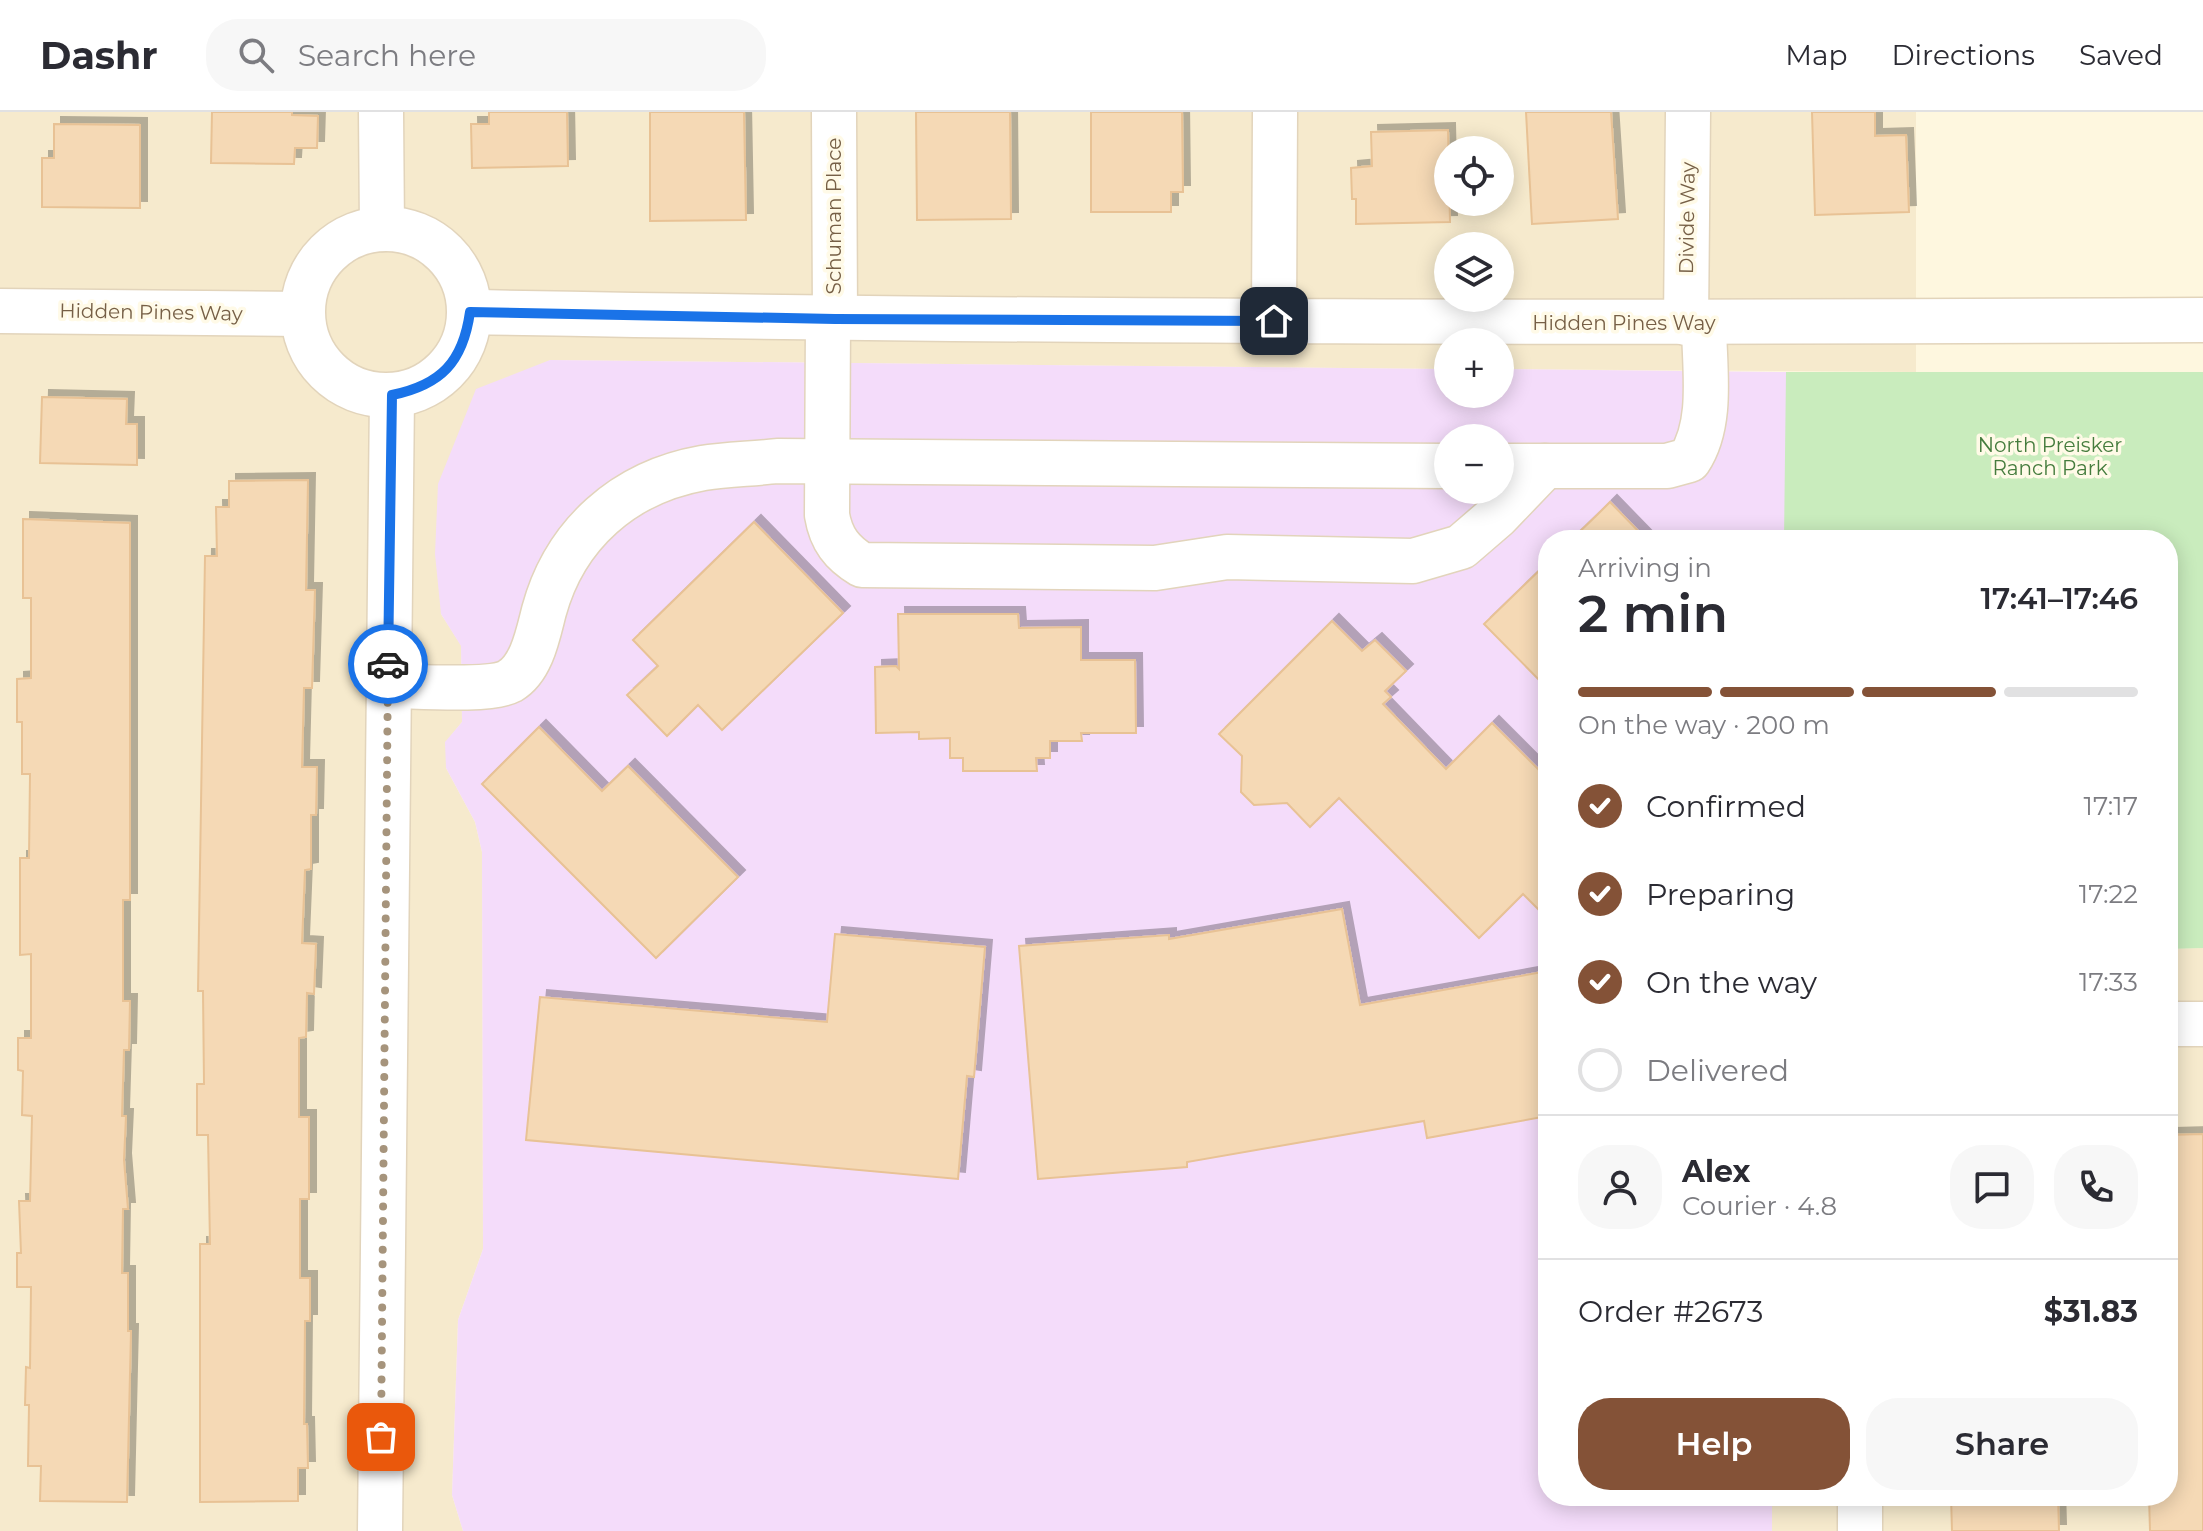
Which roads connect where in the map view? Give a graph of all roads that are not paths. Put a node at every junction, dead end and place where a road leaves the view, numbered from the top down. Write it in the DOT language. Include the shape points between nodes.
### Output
graph roads {
  1 [pos="381,112"];
  2 [pos="834,112"];
  3 [pos="1275,112"];
  4 [pos="1688,112"];
  5 [pos="382,229"];
  6 [pos="0,311"];
  7 [pos="470,312"];
  8 [pos="302,314"];
  9 [pos="831,319"];
  10 [pos="2203,320"];
  11 [pos="1274,321"];
  12 [pos="1695,323"];
  13 [pos="392,395"];
  14 [pos="828,463"];
  15 [pos="1434,466"];
  16 [pos="1514,466"];
  17 [pos="1545,466"];
  18 [pos="388,686"];
  19 [pos="2178,1024"];
  20 [pos="2203,1024"];
  21 [pos="1860,1506"];
  22 [pos="380,1531"];
  23 [pos="1860,1531"];
  1 -- 5 [label="street"];
  2 -- 9 [label="street, Schuman Place"];
  3 -- 11 [label="street"];
  4 -- 12 [label="street, Divide Way"];
  5 -- 7 [label="street" via="409,232 433,243 453,262"];
  5 -- 8 [label="street" via="357,234 334,247 306,289"];
  6 -- 8 [label="street, Hidden Pines Way"];
  7 -- 9 [label="street, Hidden Pines Way"];
  7 -- 13 [label="street" via="455,360 438,378"];
  8 -- 13 [label="street" via="315,357 330,374 348,387"];
  9 -- 11 [label="street, Hidden Pines Way"];
  9 -- 14 [label="street, Schuman Place"];
  10 -- 12 [label="street, Hidden Pines Way"];
  11 -- 12 [label="street, Hidden Pines Way"];
  12 -- 17 [label="street, Divide Way" via="1704,419 1699,445 1689,460 1667,466"];
  13 -- 18 [label="street"];
  14 -- 15 [label="street"];
  14 -- 17 [label="street, Schuman Place" via="829,529 836,544 862,565 1155,568 1227,557 1413,561 1442,555 1484,528"];
  14 -- 18 [label="street" via="777,461 703,468 646,486 613,505 570,550 519,674 507,683 479,686"];
  16 -- 17 [label="street"];
  18 -- 22 [label="street"];
  19 -- 20 [label="street"];
  21 -- 23 [label="street"];
}
